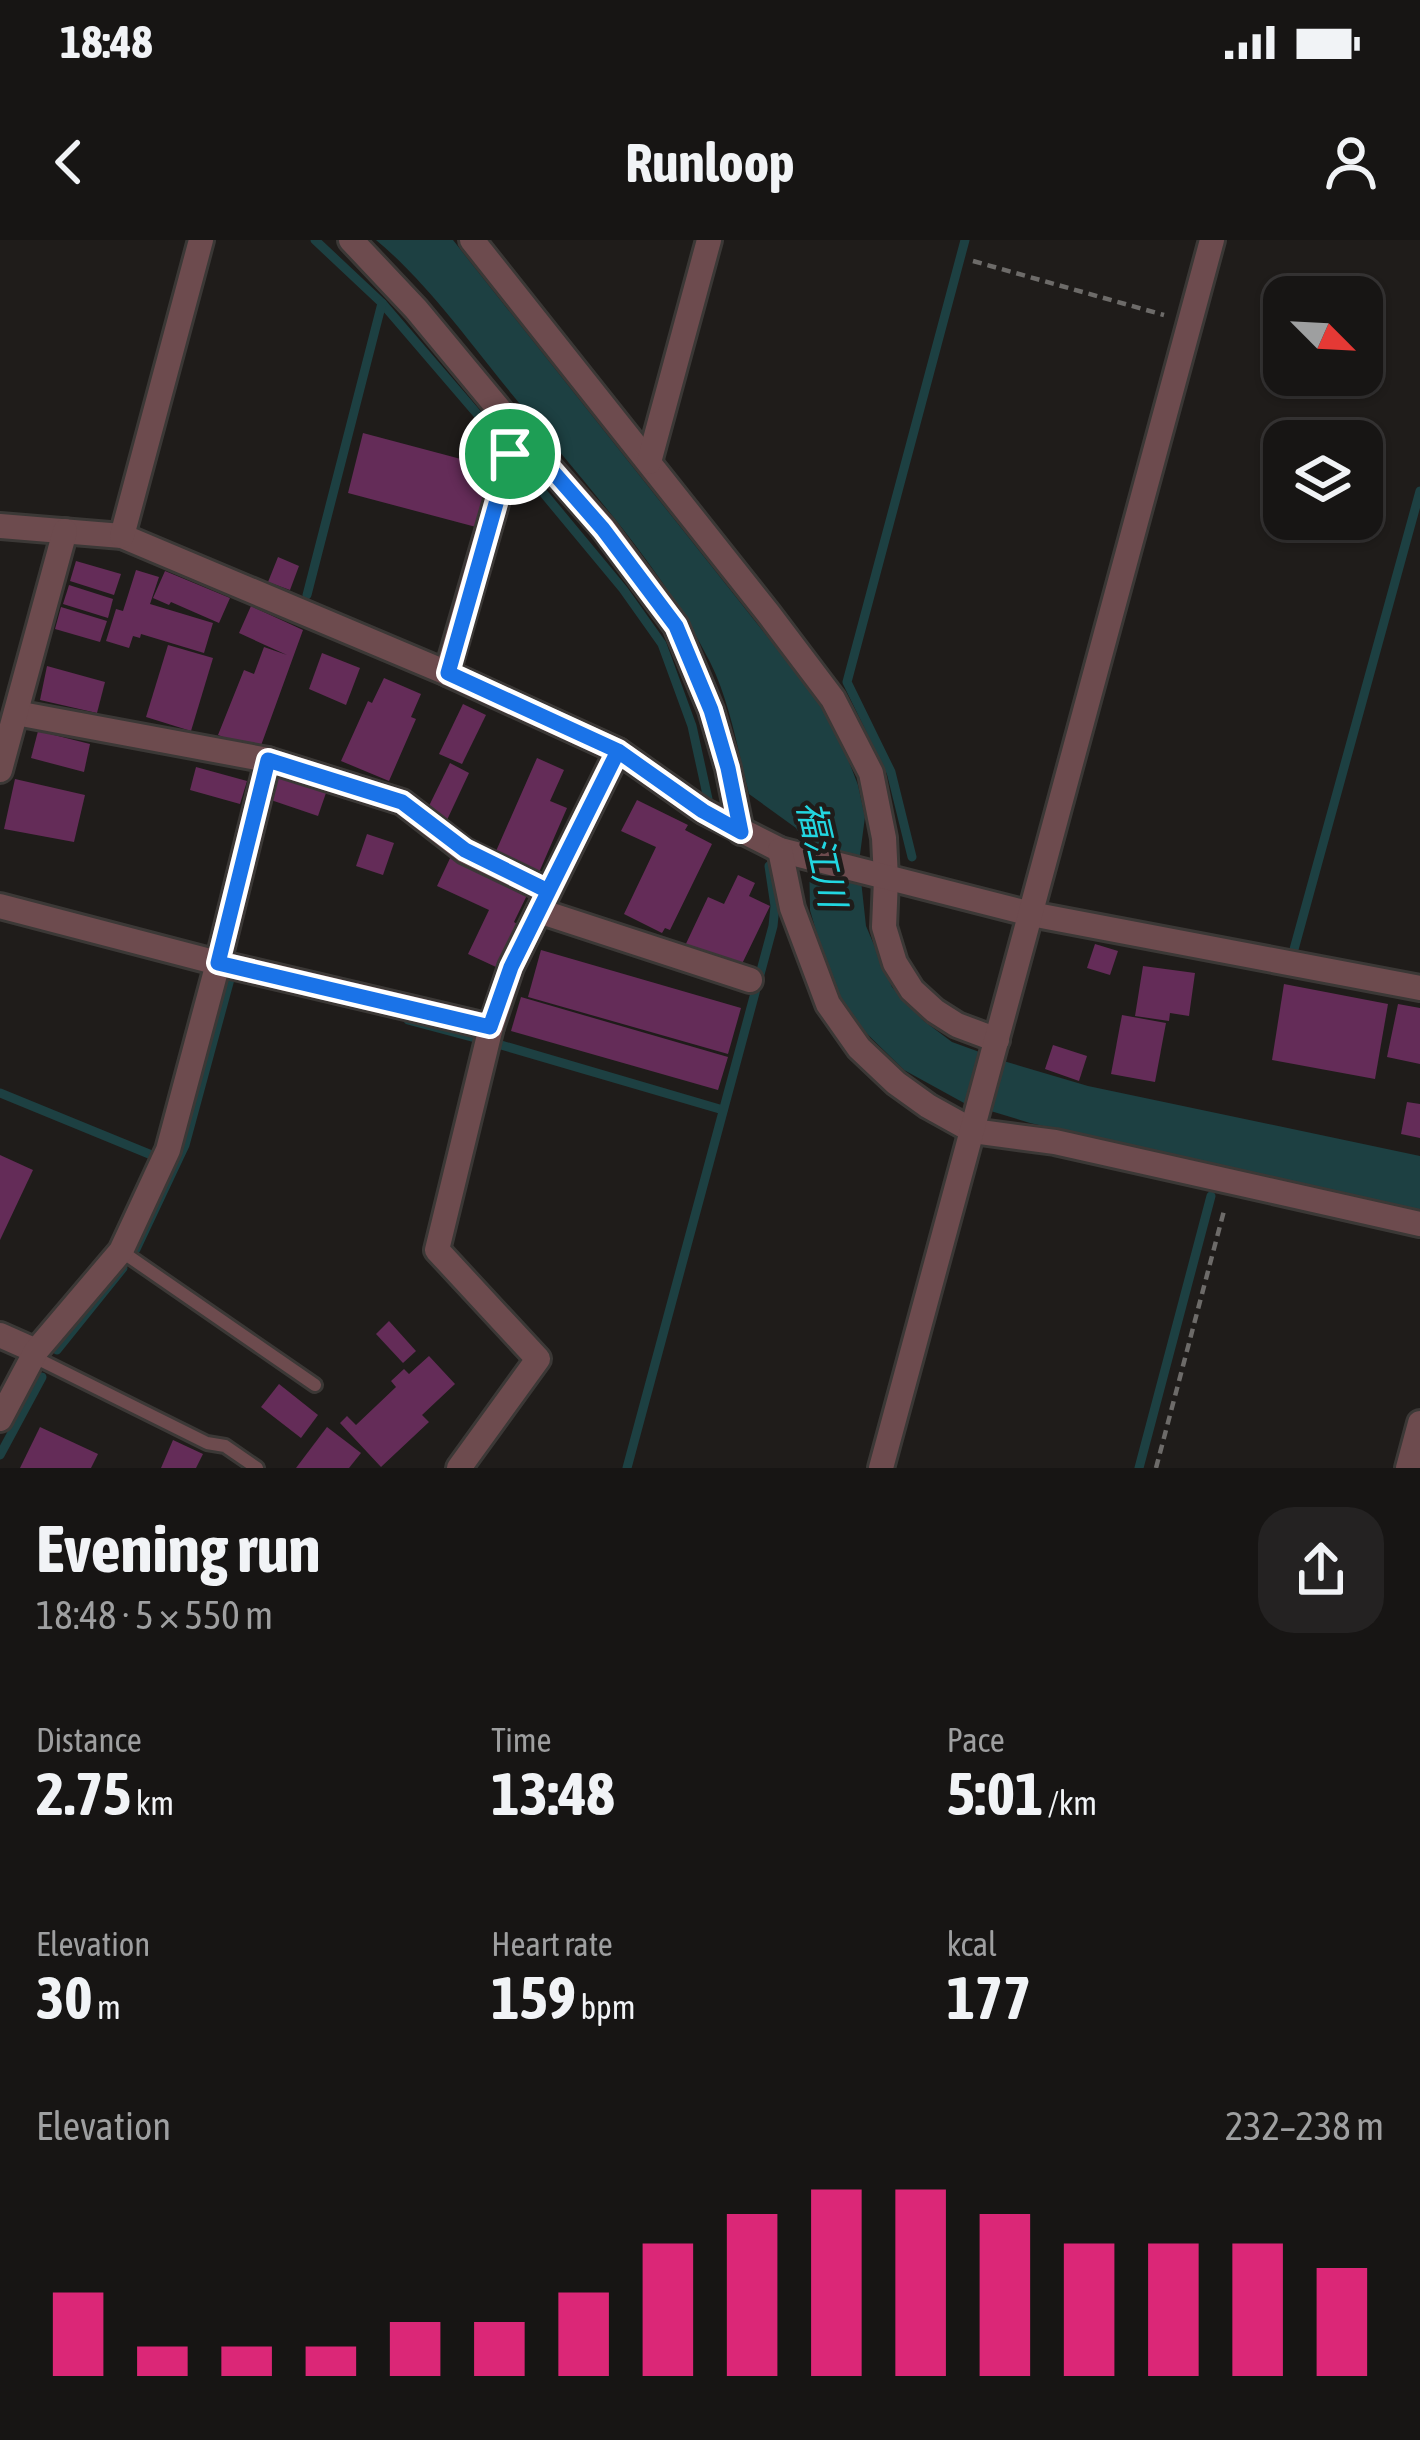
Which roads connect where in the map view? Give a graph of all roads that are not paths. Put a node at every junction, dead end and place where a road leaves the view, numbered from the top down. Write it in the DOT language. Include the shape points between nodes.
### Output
graph roads {
  1 [pos="202,240"];
  2 [pos="351,240"];
  3 [pos="472,240"];
  4 [pos="709,240"];
  5 [pos="1212,240"];
  6 [pos="525,440"];
  7 [pos="649,463"];
  8 [pos="0,526"];
  9 [pos="65,531"];
  10 [pos="122,536"];
  11 [pos="448,673"];
  12 [pos="16,713"];
  13 [pos="618,751"];
  14 [pos="268,760"];
  15 [pos="0,770"];
  16 [pos="741,832"];
  17 [pos="783,851"];
  18 [pos="883,878"];
  19 [pos="543,901"];
  20 [pos="0,906"];
  21 [pos="1031,914"];
  22 [pos="218,963"];
  23 [pos="750,980"];
  24 [pos="1420,988"];
  25 [pos="490,1027"];
  26 [pos="996,1045"];
  27 [pos="975,1127"];
  28 [pos="1420,1224"];
  29 [pos="121,1251"];
  30 [pos="0,1335"];
  31 [pos="35,1354"];
  32 [pos="315,1385"];
  33 [pos="0,1418"];
  34 [pos="1420,1423"];
  35 [pos="257,1468"];
  36 [pos="458,1468"];
  37 [pos="881,1468"];
  38 [pos="1408,1468"];
  1 -- 10 [label="street"];
  2 -- 6 [label="street"];
  3 -- 7 [label="street"];
  4 -- 7 [label="street"];
  5 -- 21 [label="street"];
  6 -- 11 [label="street" via="510,454"];
  6 -- 16 [label="street" via="676,626 711,710"];
  7 -- 18 [label="street" via="833,699 872,772"];
  8 -- 9 [label="street"];
  9 -- 10 [label="street"];
  9 -- 12 [label="street"];
  10 -- 11 [label="street"];
  11 -- 13 [label="street"];
  12 -- 14 [label="street"];
  12 -- 15 [label="street"];
  13 -- 16 [label="street"];
  13 -- 19 [label="street"];
  14 -- 19 [label="street" via="402,802"];
  14 -- 22 [label="street"];
  16 -- 17 [label="street"];
  17 -- 18 [label="street"];
  17 -- 27 [label="street" via="792,908 828,1004 896,1083"];
  18 -- 21 [label="street"];
  18 -- 26 [label="street" via="884,927 912,990"];
  19 -- 23 [label="street"];
  19 -- 25 [label="street"];
  20 -- 22 [label="street"];
  21 -- 24 [label="street"];
  21 -- 26 [label="street"];
  22 -- 25 [label="street"];
  22 -- 29 [label="street" via="168,1150"];
  25 -- 36 [label="street" via="437,1250 538,1359"];
  26 -- 27 [label="street"];
  27 -- 28 [label="street"];
  27 -- 37 [label="street"];
  29 -- 31 [label="street"];
  29 -- 32 [label="lane"];
  30 -- 31 [label="street"];
  31 -- 33 [label="street"];
  31 -- 35 [label="lane"];
  34 -- 38 [label="street"];
}
